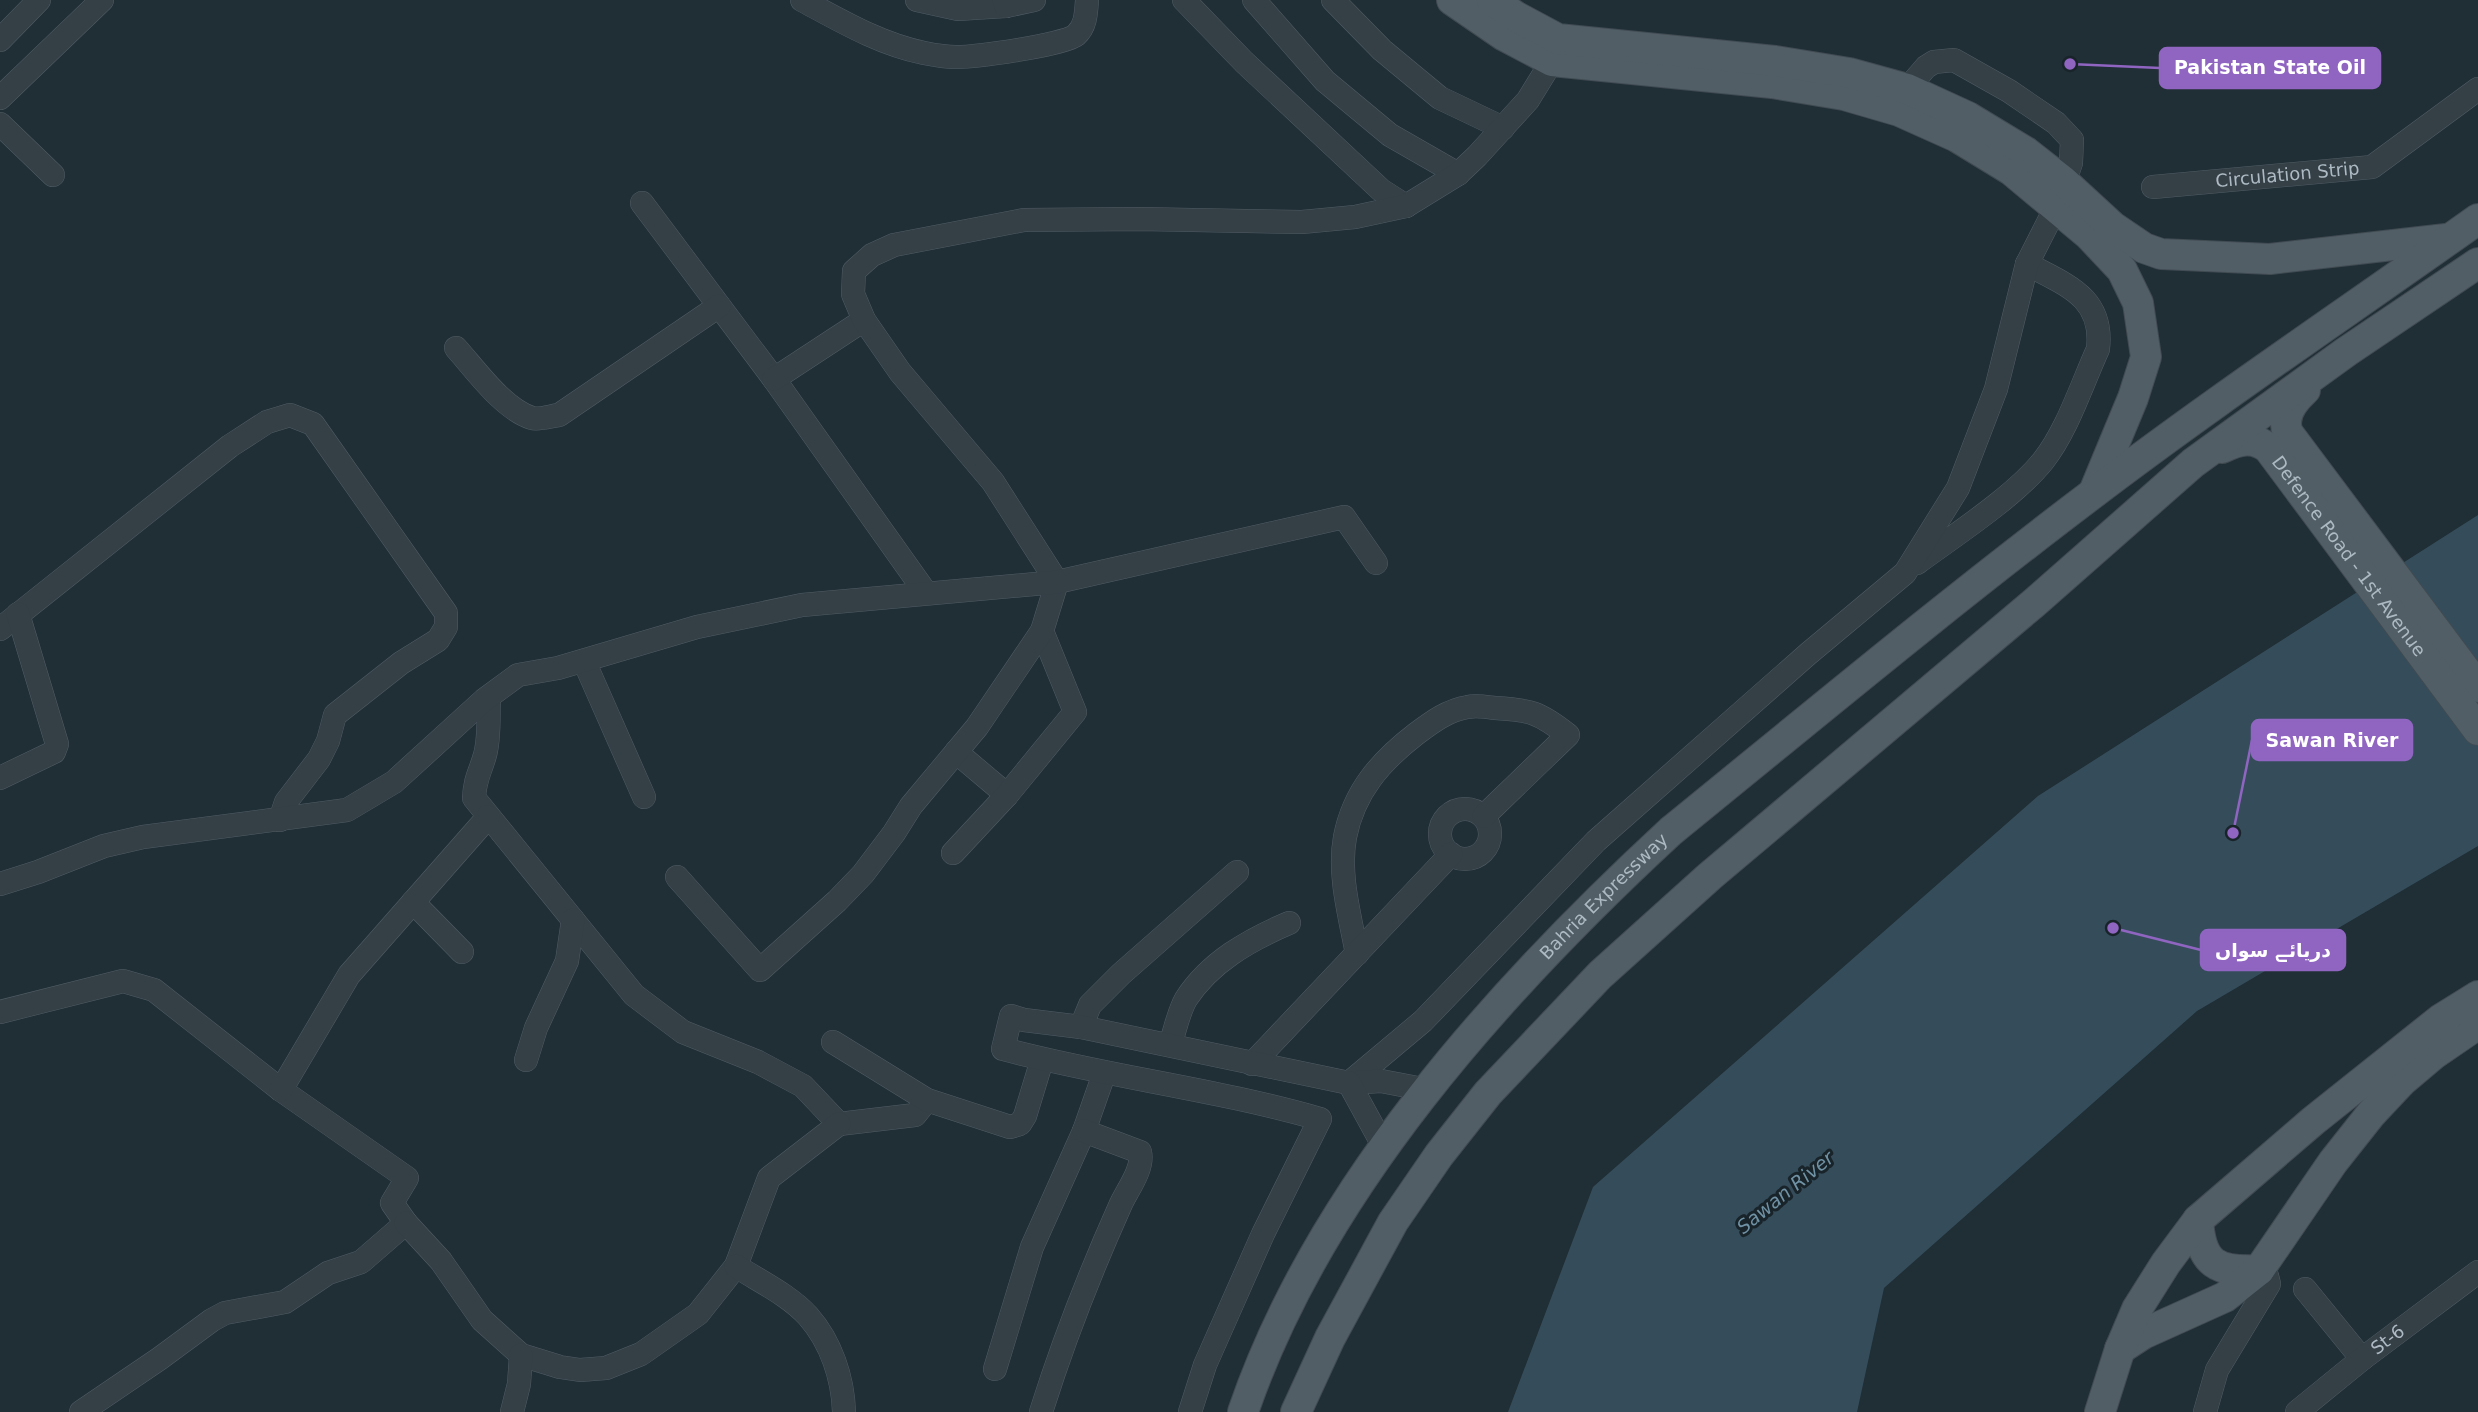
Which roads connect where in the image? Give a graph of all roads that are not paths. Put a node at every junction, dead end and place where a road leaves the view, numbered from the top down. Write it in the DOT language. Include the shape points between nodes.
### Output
graph roads {
  1 [pos="39,0"];
  2 [pos="102,0"];
  3 [pos="802,0"];
  4 [pos="917,0"];
  5 [pos="1034,0"];
  6 [pos="1087,0"];
  7 [pos="1184,0"];
  8 [pos="1254,0"];
  9 [pos="1333,0"];
  10 [pos="1452,0"];
  11 [pos="1492,0"];
  12 [pos="1005,3"];
  13 [pos="0,40"];
  14 [pos="1552,61"];
  15 [pos="1907,89"];
  16 [pos="2478,89"];
  17 [pos="0,98"];
  18 [pos="0,124"];
  19 [pos="1503,128"];
  20 [pos="1458,174"];
  21 [pos="53,175"];
  22 [pos="2153,187"];
  23 [pos="2060,194"];
  24 [pos="642,202"];
  25 [pos="1406,206"];
  26 [pos="2478,219"];
  27 [pos="2450,239"];
  28 [pos="2478,263"];
  29 [pos="2027,264"];
  30 [pos="719,306"];
  31 [pos="864,320"];
  32 [pos="456,348"];
  33 [pos="2346,352"];
  34 [pos="774,379"];
  35 [pos="2279,441"];
  36 [pos="2193,463"];
  37 [pos="2094,492"];
  38 [pos="1376,564"];
  39 [pos="1905,573"];
  40 [pos="1057,582"];
  41 [pos="926,593"];
  42 [pos="9,621"];
  43 [pos="1042,631"];
  44 [pos="584,661"];
  45 [pos="2478,687"];
  46 [pos="489,697"];
  47 [pos="2478,730"];
  48 [pos="956,752"];
  49 [pos="0,778"];
  50 [pos="1007,795"];
  51 [pos="644,797"];
  52 [pos="488,817"];
  53 [pos="1484,817"];
  54 [pos="280,820"];
  55 [pos="953,853"];
  56 [pos="1451,854"];
  57 [pos="1237,872"];
  58 [pos="677,877"];
  59 [pos="0,884"];
  60 [pos="413,902"];
  61 [pos="573,920"];
  62 [pos="1289,923"];
  63 [pos="462,952"];
  64 [pos="1357,954"];
  65 [pos="2478,996"];
  66 [pos="0,1012"];
  67 [pos="2478,1024"];
  68 [pos="1081,1027"];
  69 [pos="833,1042"];
  70 [pos="1170,1045"];
  71 [pos="526,1060"];
  72 [pos="1042,1060"];
  73 [pos="1252,1064"];
  74 [pos="1284,1071"];
  75 [pos="1104,1074"];
  76 [pos="1349,1083"];
  77 [pos="281,1090"];
  78 [pos="1428,1090"];
  79 [pos="928,1100"];
  80 [pos="1276,1106"];
  81 [pos="839,1124"];
  82 [pos="1084,1131"];
  83 [pos="1384,1147"];
  84 [pos="2198,1220"];
  85 [pos="406,1223"];
  86 [pos="736,1266"];
  87 [pos="2259,1270"];
  88 [pos="2478,1272"];
  89 [pos="2305,1289"];
  90 [pos="2120,1349"];
  91 [pos="521,1355"];
  92 [pos="2362,1359"];
  93 [pos="995,1369"];
  94 [pos="81,1412"];
  95 [pos="512,1412"];
  96 [pos="844,1412"];
  97 [pos="1041,1412"];
  98 [pos="1190,1412"];
  99 [pos="1243,1412"];
  100 [pos="1296,1412"];
  101 [pos="2099,1412"];
  102 [pos="2206,1412"];
  103 [pos="2298,1412"];
  1 -- 13 [label="street"];
  2 -- 17 [label="street"];
  3 -- 6 [label="street" via="886,42 925,54 956,57 1059,43 1082,27"];
  4 -- 12 [label="street" via="958,9"];
  5 -- 12 [label="street"];
  7 -- 25 [label="street" via="1381,190"];
  8 -- 20 [label="street" via="1335,88 1390,135"];
  9 -- 19 [label="street" via="1381,50 1440,98"];
  10 -- 14 [label="main road"];
  11 -- 15 [label="main road" via="1558,39 1775,61 1849,73"];
  14 -- 19 [label="street" via="1528,100"];
  14 -- 23 [label="main road" via="1772,83 1844,95 1899,111 1957,137"];
  15 -- 23 [label="main road" via="1968,117 2025,152"];
  15 -- 23 [label="street" via="1926,66 1954,60 2056,123 2072,140 2071,163"];
  16 -- 22 [label="street, Circulation Strip" via="2372,167"];
  18 -- 21 [label="street"];
  19 -- 20 [label="street"];
  20 -- 25 [label="street"];
  23 -- 27 [label="main road" via="2161,254 2270,259"];
  23 -- 29 [label="street"];
  23 -- 37 [label="main road" via="2122,270 2138,303 2146,357"];
  24 -- 30 [label="street"];
  25 -- 31 [label="street" via="1302,222 1024,220 894,245 872,255 854,271 853,294"];
  26 -- 27 [label="main road, Bahria Expressway"];
  27 -- 37 [label="main road, Bahria Expressway"];
  28 -- 33 [label="main road"];
  29 -- 39 [label="street" via="1996,389 1958,488"];
  29 -- 39 [label="street" via="2076,290 2087,301 2100,333 2098,349 2056,442 2042,462"];
  30 -- 32 [label="street" via="559,415 534,418 513,408"];
  30 -- 34 [label="street"];
  31 -- 34 [label="street"];
  31 -- 40 [label="street" via="900,372 993,482"];
  33 -- 35 [label="main road, Defence Road - 1st Avenue" via="2297,397"];
  33 -- 36 [label="main road"];
  34 -- 41 [label="street"];
  35 -- 36 [label="main road, Defence Road - 1st Avenue" via="2236,441"];
  35 -- 45 [label="main road, Defence Road - 1st Avenue"];
  35 -- 47 [label="main road, Defence Road - 1st Avenue"];
  36 -- 100 [label="main road" via="2035,604 1659,920 1488,1093 1394,1222 1330,1338"];
  37 -- 78 [label="main road, Bahria Expressway" via="1671,831 1492,1013"];
  38 -- 40 [label="street" via="1345,517"];
  39 -- 76 [label="street" via="1596,841 1423,1021"];
  40 -- 41 [label="street"];
  40 -- 43 [label="street"];
  41 -- 44 [label="street" via="802,605 697,628"];
  42 -- 49 [label="street" via="57,744 54,752"];
  42 -- 54 [label="street" via="230,446 267,422 290,415 313,424 446,613 446,627 438,640 335,715 328,741 286,802"];
  43 -- 48 [label="street"];
  43 -- 50 [label="street" via="1075,712"];
  44 -- 46 [label="street" via="518,675"];
  44 -- 51 [label="street"];
  46 -- 52 [label="street" via="487,744 474,780 474,798"];
  46 -- 54 [label="street" via="379,792 347,810"];
  48 -- 50 [label="street"];
  48 -- 58 [label="street" via="863,874 760,970"];
  50 -- 55 [label="street"];
  52 -- 60 [label="street"];
  52 -- 61 [label="street"];
  53 -- 56 [label="street" via="1490,841 1483,853 1471,859"];
  53 -- 56 [label="street" via="1473,809 1448,815 1440,840"];
  53 -- 64 [label="street" via="1568,735 1527,710 1469,706 1438,718 1382,764 1354,803 1345,838 1343,869"];
  54 -- 59 [label="street" via="188,830 104,846"];
  56 -- 64 [label="street"];
  57 -- 68 [label="street" via="1121,974 1090,1005"];
  60 -- 63 [label="street"];
  60 -- 77 [label="street" via="349,975"];
  61 -- 71 [label="street" via="567,961"];
  61 -- 81 [label="street" via="634,995 683,1032 803,1086"];
  62 -- 70 [label="street" via="1225,957 1201,979 1185,1002"];
  64 -- 73 [label="street"];
  65 -- 84 [label="main road" via="2441,1019 2323,1113"];
  66 -- 77 [label="street" via="107,984 138,984 154,990"];
  67 -- 87 [label="main road" via="2434,1054 2371,1114"];
  68 -- 70 [label="street"];
  68 -- 72 [label="street" via="1011,1016 1003,1049"];
  69 -- 79 [label="street"];
  70 -- 73 [label="street"];
  72 -- 75 [label="street"];
  72 -- 79 [label="street" via="1020,1124 1010,1127"];
  73 -- 74 [label="street"];
  74 -- 76 [label="street"];
  74 -- 80 [label="street"];
  75 -- 80 [label="street"];
  75 -- 82 [label="street"];
  76 -- 78 [label="street" via="1381,1081"];
  76 -- 83 [label="street"];
  77 -- 85 [label="street" via="407,1178 392,1203"];
  78 -- 83 [label="main road, Bahria Expressway"];
  79 -- 81 [label="street" via="915,1115"];
  80 -- 98 [label="street" via="1320,1119 1263,1234 1205,1365"];
  81 -- 86 [label="street" via="769,1178"];
  82 -- 93 [label="street" via="1032,1247"];
  82 -- 97 [label="street" via="1140,1152 1142,1161 1062,1345"];
  83 -- 99 [label="main road, Bahria Expressway" via="1281,1319"];
  84 -- 87 [label="main road" via="2203,1250 2210,1261 2222,1268"];
  84 -- 90 [label="main road" via="2137,1309"];
  85 -- 91 [label="street" via="441,1261 482,1320"];
  85 -- 94 [label="street" via="361,1262 328,1273 285,1302 225,1313 212,1320"];
  86 -- 91 [label="street" via="698,1314 641,1354 606,1368 580,1370"];
  86 -- 96 [label="street" via="808,1316 829,1349 844,1387"];
  87 -- 90 [label="main road" via="2225,1297"];
  87 -- 102 [label="street" via="2269,1284 2217,1370"];
  88 -- 92 [label="street, St-6"];
  89 -- 92 [label="street"];
  90 -- 101 [label="main road"];
  91 -- 95 [label="street"];
  92 -- 103 [label="street, St-6"];
}
